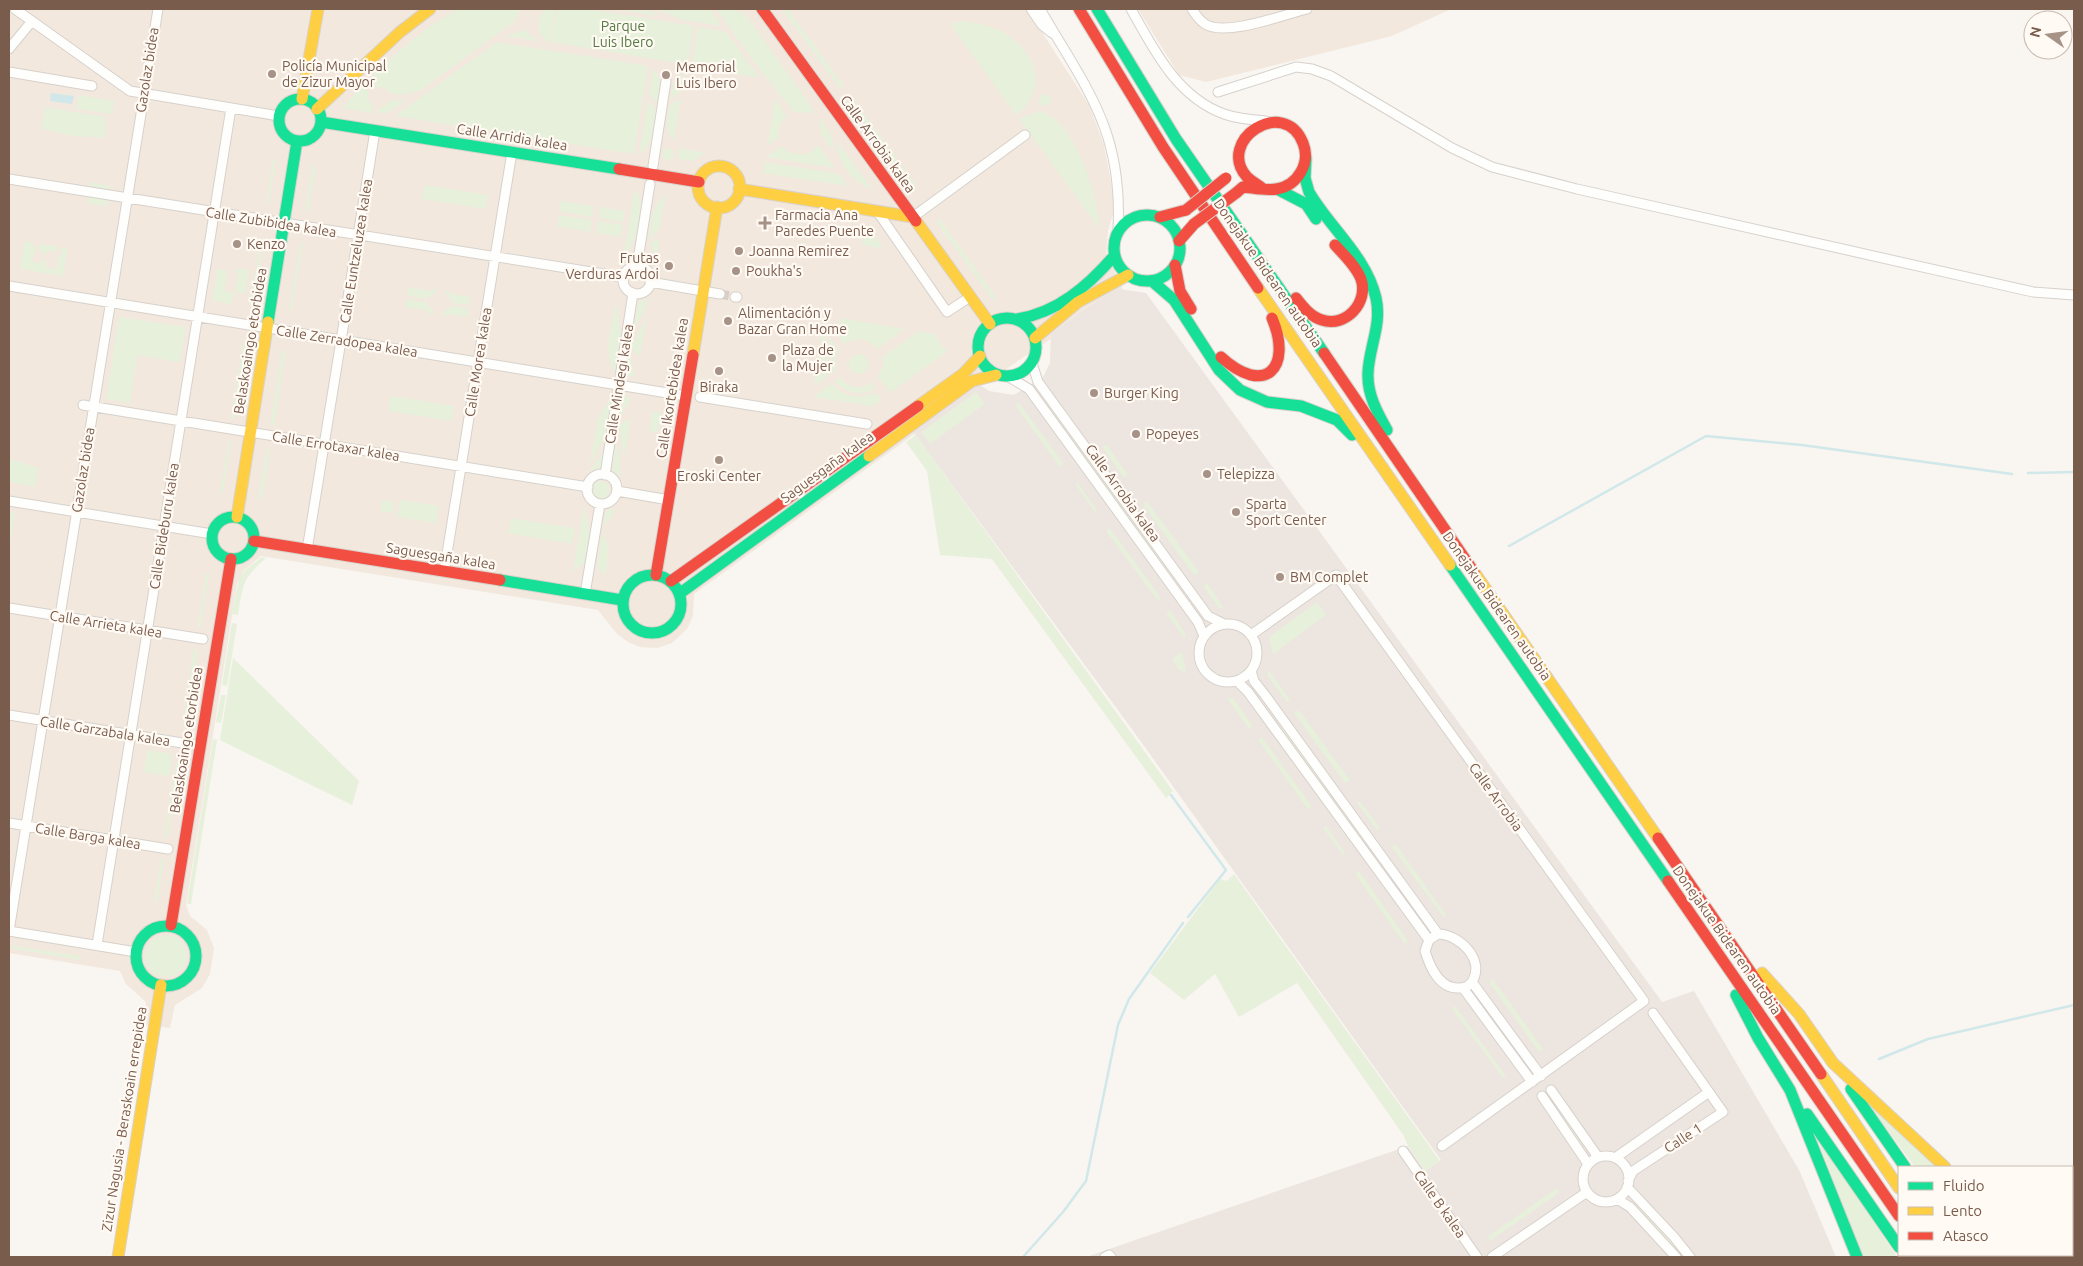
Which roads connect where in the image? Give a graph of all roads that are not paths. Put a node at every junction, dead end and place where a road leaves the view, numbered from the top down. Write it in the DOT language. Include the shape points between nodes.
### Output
graph roads {
  1 [pos="15,9"];
  2 [pos="158,9"];
  3 [pos="318,9"];
  4 [pos="430,9"];
  5 [pos="762,9"];
  6 [pos="1031,9"];
  7 [pos="1040,9"];
  8 [pos="1079,9"];
  9 [pos="1097,9"];
  10 [pos="1131,9"];
  11 [pos="1192,9"];
  12 [pos="1307,9"];
  13 [pos="32,21"];
  14 [pos="1060,40"];
  15 [pos="9,49"];
  16 [pos="9,72"];
  17 [pos="666,81"];
  18 [pos="92,86"];
  19 [pos="1218,92"];
  20 [pos="143,93"];
  21 [pos="302,99"];
  22 [pos="231,108"];
  23 [pos="317,109"];
  24 [pos="279,116"];
  25 [pos="321,122"];
  26 [pos="1272,122"];
  27 [pos="375,130"];
  28 [pos="1025,135"];
  29 [pos="297,141"];
  30 [pos="512,152"];
  31 [pos="1306,158"];
  32 [pos="653,166"];
  33 [pos="1240,167"];
  34 [pos="9,179"];
  35 [pos="699,182"];
  36 [pos="650,184"];
  37 [pos="1262,188"];
  38 [pos="739,189"];
  39 [pos="1277,189"];
  40 [pos="126,198"];
  41 [pos="717,207"];
  42 [pos="877,211"];
  43 [pos="213,213"];
  44 [pos="913,217"];
  45 [pos="1160,217"];
  46 [pos="284,224"];
  47 [pos="1118,230"];
  48 [pos="358,236"];
  49 [pos="1225,239"];
  50 [pos="1179,241"];
  51 [pos="1253,250"];
  52 [pos="1114,256"];
  53 [pos="495,257"];
  54 [pos="1175,265"];
  55 [pos="637,266"];
  56 [pos="1128,275"];
  57 [pos="623,278"];
  58 [pos="1152,281"];
  59 [pos="650,282"];
  60 [pos="9,286"];
  61 [pos="703,291"];
  62 [pos="633,293"];
  63 [pos="720,294"];
  64 [pos="2074,295"];
  65 [pos="970,296"];
  66 [pos="110,303"];
  67 [pos="197,317"];
  68 [pos="1016,319"];
  69 [pos="990,324"];
  70 [pos="268,328"];
  71 [pos="1034,338"];
  72 [pos="341,340"];
  73 [pos="980,356"];
  74 [pos="478,362"];
  75 [pos="1032,363"];
  76 [pos="996,374"];
  77 [pos="1009,377"];
  78 [pos="618,385"];
  79 [pos="686,396"];
  80 [pos="700,397"];
  81 [pos="88,406"];
  82 [pos="180,421"];
  83 [pos="867,424"];
  84 [pos="250,432"];
  85 [pos="325,443"];
  86 [pos="461,466"];
  87 [pos="605,475"];
  88 [pos="588,487"];
  89 [pos="617,491"];
  90 [pos="669,500"];
  91 [pos="9,501"];
  92 [pos="600,504"];
  93 [pos="1429,506"];
  94 [pos="76,512"];
  95 [pos="237,516"];
  96 [pos="164,526"];
  97 [pos="1426,531"];
  98 [pos="212,534"];
  99 [pos="254,541"];
  100 [pos="307,550"];
  101 [pos="231,559"];
  102 [pos="444,572"];
  103 [pos="656,575"];
  104 [pos="671,581"];
  105 [pos="585,594"];
  106 [pos="679,594"];
  107 [pos="622,600"];
  108 [pos="9,608"];
  109 [pos="60,616"];
  110 [pos="1224,624"];
  111 [pos="147,630"];
  112 [pos="1251,635"];
  113 [pos="1204,636"];
  114 [pos="203,639"];
  115 [pos="1251,671"];
  116 [pos="1237,681"];
  117 [pos="9,715"];
  118 [pos="43,721"];
  119 [pos="130,735"];
  120 [pos="201,746"];
  121 [pos="9,823"];
  122 [pos="26,826"];
  123 [pos="1652,830"];
  124 [pos="114,840"];
  125 [pos="168,849"];
  126 [pos="171,925"];
  127 [pos="1701,929"];
  128 [pos="9,931"];
  129 [pos="1438,934"];
  130 [pos="1429,940"];
  131 [pos="97,945"];
  132 [pos="136,952"];
  133 [pos="1472,982"];
  134 [pos="161,986"];
  135 [pos="1463,988"];
  136 [pos="1653,1013"];
  137 [pos="1833,1063"];
  138 [pos="1541,1076"];
  139 [pos="1532,1082"];
  140 [pos="1551,1090"];
  141 [pos="1790,1090"];
  142 [pos="1709,1092"];
  143 [pos="1542,1096"];
  144 [pos="1442,1146"];
  145 [pos="1403,1151"];
  146 [pos="1598,1158"];
  147 [pos="1615,1158"];
  148 [pos="1588,1164"];
  149 [pos="1903,1166"];
  150 [pos="1944,1166"];
  151 [pos="1628,1184"];
  152 [pos="1898,1187"];
  153 [pos="1587,1192"];
  154 [pos="1617,1199"];
  155 [pos="1898,1215"];
  156 [pos="1898,1246"];
  157 [pos="1999,1256"];
  158 [pos="118,1257"];
  159 [pos="1105,1257"];
  160 [pos="1111,1257"];
  161 [pos="1477,1257"];
  162 [pos="1492,1257"];
  163 [pos="1676,1257"];
  164 [pos="1690,1257"];
  165 [pos="1857,1257"];
  166 [pos="1993,1257"];
  1 -- 13 [label="street"];
  2 -- 20 [label="street, Gazolaz bidea"];
  3 -- 21 [label="main road"];
  4 -- 23 [label="main road" via="406,24"];
  5 -- 44 [label="main road, Calle Arrobia kalea"];
  6 -- 14 [label="street" via="1042,25"];
  7 -- 14 [label="street"];
  8 -- 49 [label="main road, Donejakue Bidearen autobia" via="1163,147"];
  9 -- 51 [label="main road, Donejakue Bidearen autobia" via="1176,139"];
  10 -- 26 [label="street" via="1166,66 1188,92 1225,115"];
  11 -- 12 [label="street" via="1205,24 1216,28 1235,27"];
  13 -- 15 [label="street"];
  13 -- 20 [label="street" via="125,88"];
  14 -- 47 [label="street" via="1086,84 1109,137 1117,167"];
  16 -- 18 [label="street"];
  17 -- 32 [label="street"];
  19 -- 64 [label="street" via="1296,67 1312,70 1331,76 1452,148 1492,167 2033,292"];
  20 -- 22 [label="street"];
  20 -- 40 [label="street, Gazolaz bidea"];
  21 -- 23 [label="main road"];
  21 -- 24 [label="main road" via="288,103"];
  22 -- 24 [label="street"];
  22 -- 43 [label="street, Calle Bideburu kalea"];
  23 -- 25 [label="main road"];
  24 -- 29 [label="main road" via="282,132"];
  25 -- 27 [label="main road, Calle Arridia kalea"];
  25 -- 29 [label="main road" via="310,139"];
  26 -- 31 [label="main road" via="1283,123 1297,133 1306,147"];
  26 -- 33 [label="main road" via="1252,128 1245,136 1239,151"];
  27 -- 30 [label="main road, Calle Arridia kalea"];
  27 -- 48 [label="street, Calle Euntzeluzea kalea"];
  28 -- 44 [label="street"];
  29 -- 46 [label="main road, Belaskoaingo etorbidea"];
  30 -- 35 [label="main road, Calle Arridia kalea"];
  30 -- 53 [label="street, Calle Morea kalea"];
  31 -- 39 [label="main road" via="1297,179"];
  31 -- 93 [label="main road" via="1306,182 1313,199 1362,260 1371,280 1378,320 1370,353 1368,382 1375,407 1413,470"];
  33 -- 37 [label="main road" via="1253,183"];
  33 -- 45 [label="main road, bridge" via="1186,210"];
  34 -- 40 [label="street, Calle Zubibidea kalea"];
  35 -- 38 [label="main road" via="707,169 722,166 735,174"];
  35 -- 41 [label="main road" via="702,199"];
  36 -- 55 [label="street"];
  37 -- 39 [label="main road"];
  37 -- 50 [label="main road, bridge" via="1243,187 1194,224"];
  38 -- 41 [label="main road" via="732,202"];
  38 -- 42 [label="main road"];
  39 -- 51 [label="main road" via="1306,204 1361,279 1362,297 1356,310 1344,320 1327,322 1312,315 1280,276"];
  40 -- 43 [label="street, Calle Zubibidea kalea"];
  40 -- 66 [label="street, Gazolaz bidea"];
  41 -- 61 [label="main road, Calle Ikortebidea kalea"];
  42 -- 44 [label="main road"];
  42 -- 65 [label="street" via="947,312"];
  43 -- 46 [label="street, Calle Zubibidea kalea"];
  43 -- 67 [label="street, Calle Bideburu kalea"];
  44 -- 65 [label="main road, Calle Arrobia kalea"];
  45 -- 47 [label="main road" via="1151,214 1132,217"];
  45 -- 50 [label="main road" via="1172,227"];
  46 -- 48 [label="street, Calle Zubibidea kalea"];
  46 -- 70 [label="main road, Belaskoaingo etorbidea"];
  47 -- 52 [label="main road"];
  48 -- 53 [label="street, Calle Zubibidea kalea"];
  48 -- 72 [label="street, Calle Euntzeluzea kalea"];
  49 -- 54 [label="main road" via="1239,271 1279,330 1282,346 1279,360 1264,376 1249,378 1232,371 1218,355 1180,291"];
  49 -- 97 [label="main road, Donejakue Bidearen autobia"];
  50 -- 54 [label="main road"];
  51 -- 93 [label="main road, Donejakue Bidearen autobia"];
  52 -- 56 [label="main road"];
  52 -- 68 [label="main road" via="1091,280 1044,314"];
  53 -- 57 [label="street, Calle Zubibidea kalea"];
  53 -- 74 [label="street, Calle Morea kalea"];
  54 -- 58 [label="main road"];
  55 -- 57 [label="street" via="630,268"];
  55 -- 59 [label="street" via="646,270"];
  56 -- 58 [label="main road"];
  56 -- 71 [label="main road" via="1098,289"];
  57 -- 62 [label="street" via="624,285"];
  58 -- 97 [label="main road" via="1174,300 1219,370 1240,390 1267,402 1300,406 1337,420 1412,518"];
  59 -- 61 [label="street"];
  59 -- 62 [label="street" via="645,290"];
  60 -- 66 [label="street, Calle Zerradopea kalea"];
  61 -- 63 [label="street"];
  61 -- 79 [label="main road, Calle Ikortebidea kalea"];
  62 -- 78 [label="street, Calle Mindegi kalea"];
  65 -- 69 [label="main road, Calle Arrobia kalea"];
  66 -- 67 [label="street, Calle Zerradopea kalea"];
  66 -- 81 [label="street, Gazolaz bidea"];
  67 -- 70 [label="street, Calle Zerradopea kalea"];
  67 -- 82 [label="street, Calle Bideburu kalea"];
  68 -- 69 [label="main road" via="999,319"];
  68 -- 71 [label="main road" via="1030,328"];
  69 -- 73 [label="main road" via="980,338"];
  70 -- 72 [label="street, Calle Zerradopea kalea"];
  70 -- 84 [label="main road, Belaskoaingo etorbidea"];
  71 -- 75 [label="main road" via="1037,348"];
  72 -- 74 [label="street, Calle Zerradopea kalea"];
  72 -- 85 [label="street, Calle Euntzeluzea kalea"];
  73 -- 76 [label="main road" via="987,369"];
  73 -- 104 [label="main road, Saguesgaña kalea" via="963,374"];
  74 -- 78 [label="street, Calle Zerradopea kalea"];
  74 -- 86 [label="street, Calle Morea kalea"];
  75 -- 77 [label="main road" via="1024,372"];
  75 -- 110 [label="street, Calle Arrobia kalea" via="1038,382 1208,616"];
  76 -- 77 [label="main road"];
  76 -- 106 [label="main road, Saguesgaña kalea" via="972,381"];
  77 -- 113 [label="street, Calle Arrobia kalea" via="1029,389 1198,622"];
  78 -- 79 [label="street, Calle Zerradopea kalea"];
  78 -- 87 [label="street, Calle Mindegi kalea"];
  79 -- 90 [label="main road, Calle Ikortebidea kalea"];
  80 -- 83 [label="street"];
  81 -- 82 [label="street, Calle Errotaxar kalea"];
  81 -- 94 [label="street, Gazolaz bidea"];
  82 -- 84 [label="street, Calle Errotaxar kalea"];
  82 -- 96 [label="street, Calle Bideburu kalea"];
  84 -- 85 [label="street, Calle Errotaxar kalea"];
  84 -- 95 [label="main road, Belaskoaingo etorbidea"];
  85 -- 86 [label="street, Calle Errotaxar kalea"];
  85 -- 100 [label="street, Calle Euntzeluzea kalea"];
  86 -- 88 [label="street, Calle Errotaxar kalea"];
  86 -- 102 [label="street, Calle Morea kalea"];
  87 -- 88 [label="street" via="596,476"];
  87 -- 89 [label="street" via="613,479"];
  88 -- 92 [label="street" via="589,496"];
  89 -- 90 [label="street"];
  89 -- 92 [label="street" via="613,500"];
  90 -- 103 [label="main road, Calle Ikortebidea kalea"];
  91 -- 94 [label="street"];
  92 -- 105 [label="street"];
  93 -- 123 [label="main road, Donejakue Bidearen autobia"];
  94 -- 96 [label="street"];
  94 -- 109 [label="street, Gazolaz bidea"];
  95 -- 98 [label="main road" via="222,520"];
  95 -- 99 [label="main road" via="250,525"];
  96 -- 98 [label="street"];
  96 -- 111 [label="street, Calle Bideburu kalea"];
  97 -- 127 [label="main road, Donejakue Bidearen autobia"];
  98 -- 101 [label="main road" via="217,552"];
  99 -- 100 [label="main road, Saguesgaña kalea"];
  99 -- 101 [label="main road" via="246,555"];
  100 -- 102 [label="main road, Saguesgaña kalea"];
  101 -- 120 [label="main road, Belaskoaingo etorbidea"];
  102 -- 105 [label="main road, Saguesgaña kalea"];
  103 -- 104 [label="main road"];
  103 -- 107 [label="main road" via="635,579"];
  104 -- 106 [label="main road"];
  105 -- 107 [label="main road, Saguesgaña kalea"];
  106 -- 107 [label="main road" via="681,606 675,622 657,633 647,633 632,626 624,614"];
  108 -- 109 [label="street, Calle Arrieta kalea"];
  109 -- 111 [label="street, Calle Arrieta kalea"];
  109 -- 118 [label="street, Gazolaz bidea"];
  110 -- 112 [label="street" via="1234,624"];
  110 -- 113 [label="street"];
  111 -- 114 [label="street, Calle Arrieta kalea"];
  111 -- 119 [label="street, Calle Bideburu kalea"];
  112 -- 115 [label="street" via="1257,653"];
  112 -- 138 [label="street, Calle Arrobia" via="1336,575 1644,1001"];
  113 -- 116 [label="street" via="1198,652 1203,668 1218,681"];
  115 -- 116 [label="street"];
  115 -- 129 [label="street" via="1264,695"];
  116 -- 130 [label="street"];
  117 -- 118 [label="street, Calle Garzabala kalea"];
  118 -- 119 [label="street, Calle Garzabala kalea"];
  118 -- 122 [label="street, Gazolaz bidea"];
  119 -- 120 [label="street, Calle Garzabala kalea"];
  119 -- 124 [label="street, Calle Bideburu kalea"];
  120 -- 126 [label="main road, Belaskoaingo etorbidea"];
  121 -- 122 [label="street, Calle Barga kalea"];
  122 -- 124 [label="street, Calle Barga kalea"];
  122 -- 128 [label="street, Gazolaz bidea"];
  123 -- 137 [label="main road" via="1668,842 1756,967 1799,1014"];
  123 -- 152 [label="main road, Donejakue Bidearen autobia"];
  124 -- 125 [label="street, Calle Barga kalea"];
  124 -- 131 [label="street, Calle Bideburu kalea"];
  126 -- 132 [label="main road" via="156,927 145,934"];
  126 -- 134 [label="main road" via="188,935 196,949 195,966 178,984"];
  127 -- 141 [label="main road" via="1758,1038"];
  127 -- 155 [label="main road, Donejakue Bidearen autobia"];
  128 -- 131 [label="street"];
  129 -- 130 [label="street"];
  129 -- 133 [label="street" via="1455,938 1468,950 1475,971"];
  130 -- 135 [label="street" via="1425,951 1433,972 1446,985"];
  131 -- 132 [label="street"];
  132 -- 134 [label="main road" via="144,976"];
  133 -- 135 [label="street"];
  133 -- 138 [label="street"];
  134 -- 158 [label="main road, Zizur Nagusia - Beraskoain errepidea"];
  135 -- 139 [label="street"];
  136 -- 142 [label="street, Calle 1"];
  137 -- 149 [label="main road"];
  137 -- 150 [label="main road"];
  138 -- 139 [label="street, Calle Arrobia"];
  139 -- 144 [label="street, Calle Arrobia"];
  140 -- 146 [label="street"];
  141 -- 156 [label="main road"];
  141 -- 165 [label="main road"];
  142 -- 147 [label="street, Calle 1"];
  142 -- 151 [label="street, Calle 1" via="1723,1112 1633,1171"];
  143 -- 148 [label="street"];
  145 -- 161 [label="street, Calle B kalea"];
  146 -- 147 [label="street"];
  146 -- 148 [label="street"];
  147 -- 151 [label="street" via="1625,1167"];
  148 -- 153 [label="street" via="1583,1178"];
  151 -- 154 [label="street"];
  151 -- 164 [label="street"];
  153 -- 154 [label="street" via="1598,1200"];
  153 -- 162 [label="street"];
  154 -- 163 [label="street" via="1630,1207"];
  157 -- 166 [label="main road"];
  159 -- 160 [label="street"];
}
